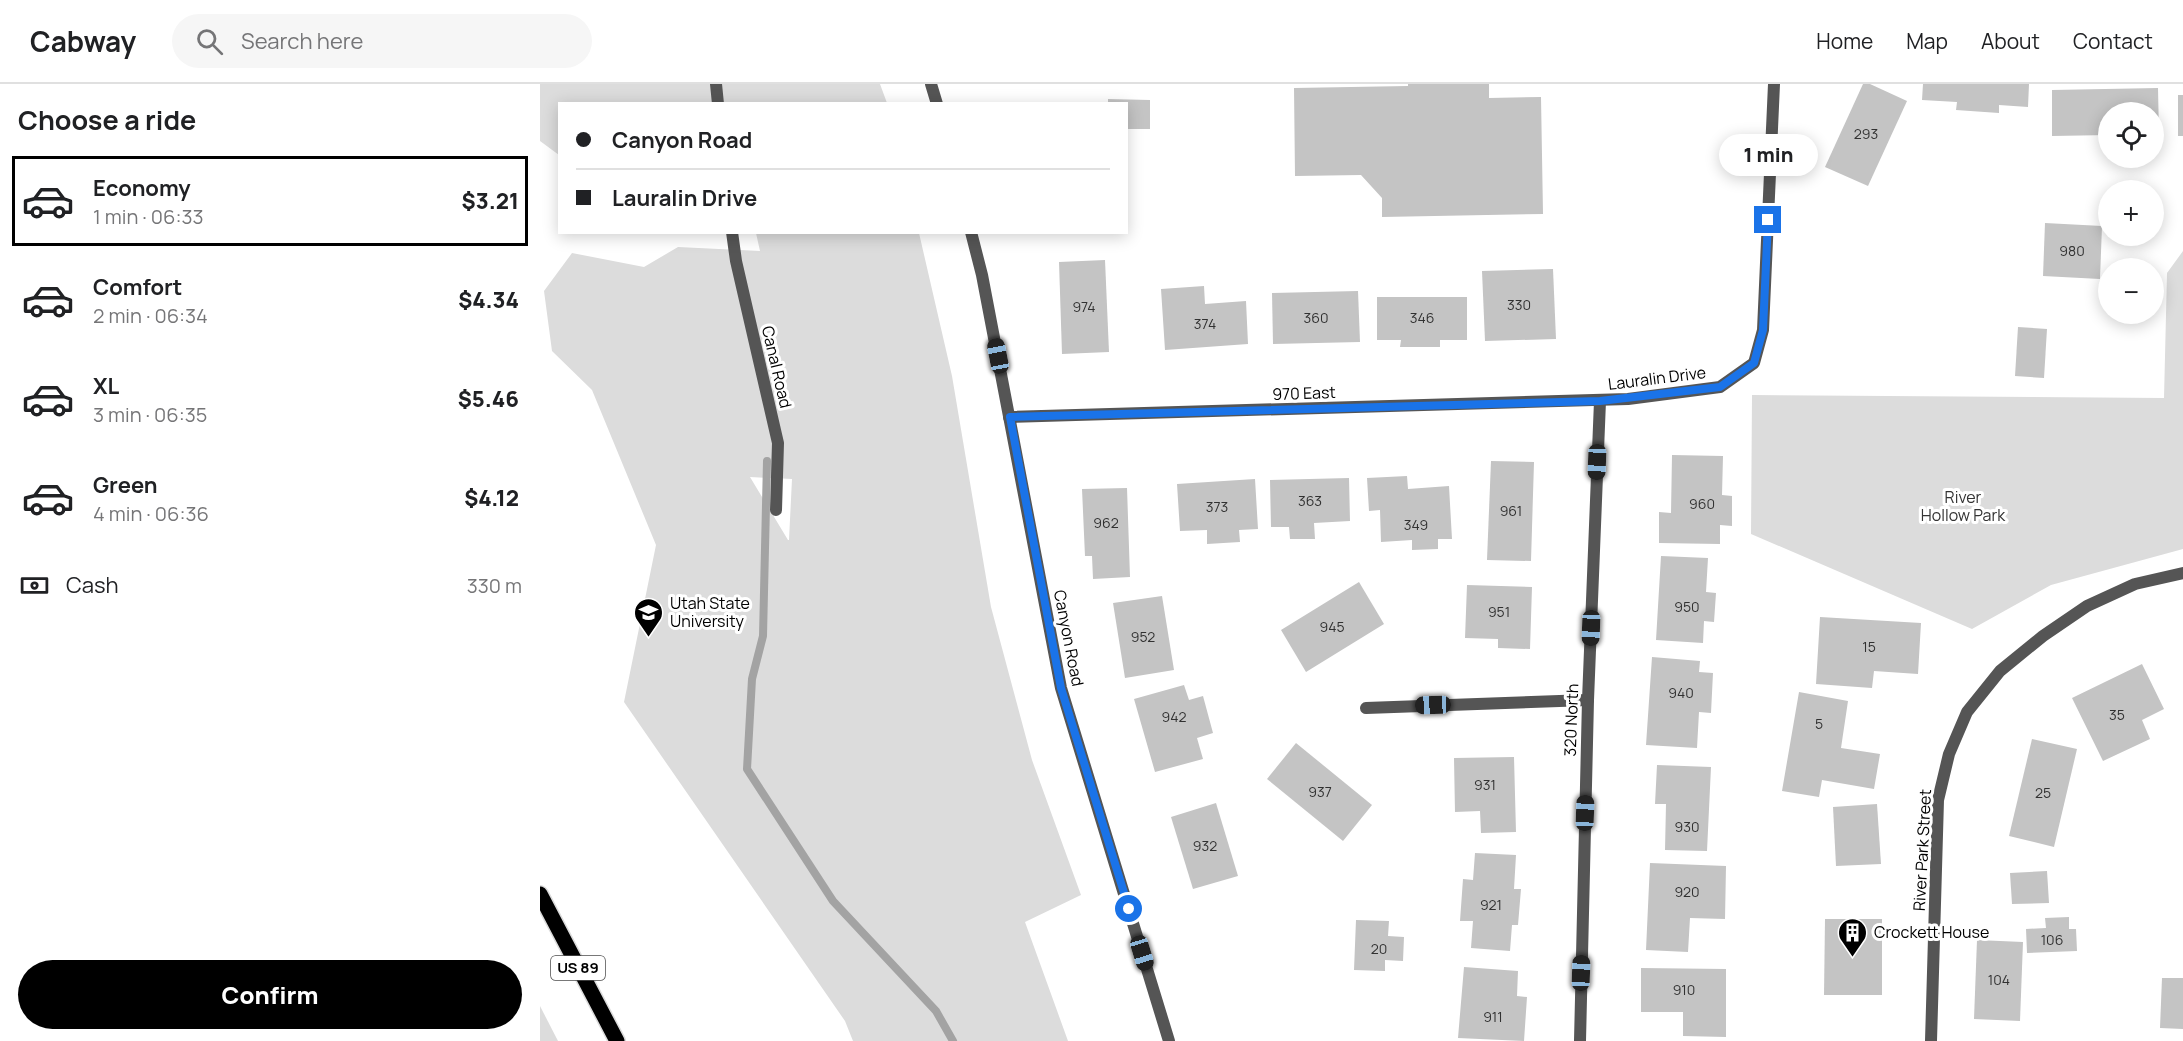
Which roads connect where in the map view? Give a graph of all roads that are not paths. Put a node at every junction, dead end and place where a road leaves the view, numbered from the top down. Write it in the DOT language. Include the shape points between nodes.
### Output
graph roads {
  1 [pos="716,84"];
  2 [pos="932,84"];
  3 [pos="1774,84"];
  4 [pos="718,102"];
  5 [pos="936,102"];
  6 [pos="732,234"];
  7 [pos="972,234"];
  8 [pos="1600,401"];
  9 [pos="1010,417"];
  10 [pos="776,510"];
  11 [pos="2183,573"];
  12 [pos="1588,700"];
  13 [pos="1366,708"];
  14 [pos="540,894"];
  15 [pos="617,1041"];
  16 [pos="1169,1041"];
  17 [pos="1580,1041"];
  18 [pos="1930,1041"];
  1 -- 4 [label="street"];
  2 -- 5 [label="street"];
  3 -- 8 [label="street, Lauralin Drive" via="1763,330 1754,363 1720,387"];
  6 -- 10 [label="street, Canal Road" via="778,443"];
  7 -- 9 [label="street, Canyon Road"];
  8 -- 9 [label="street, 970 East"];
  8 -- 12 [label="street, 320 North"];
  9 -- 16 [label="street, Canyon Road" via="1061,688"];
  11 -- 18 [label="street, River Park Street" via="2135,584 2087,606 2000,671 1967,712 1949,754 1938,800"];
  12 -- 13 [label="street"];
  12 -- 17 [label="street, 320 North"];
  14 -- 15 [label="main road, US 89"];
}
